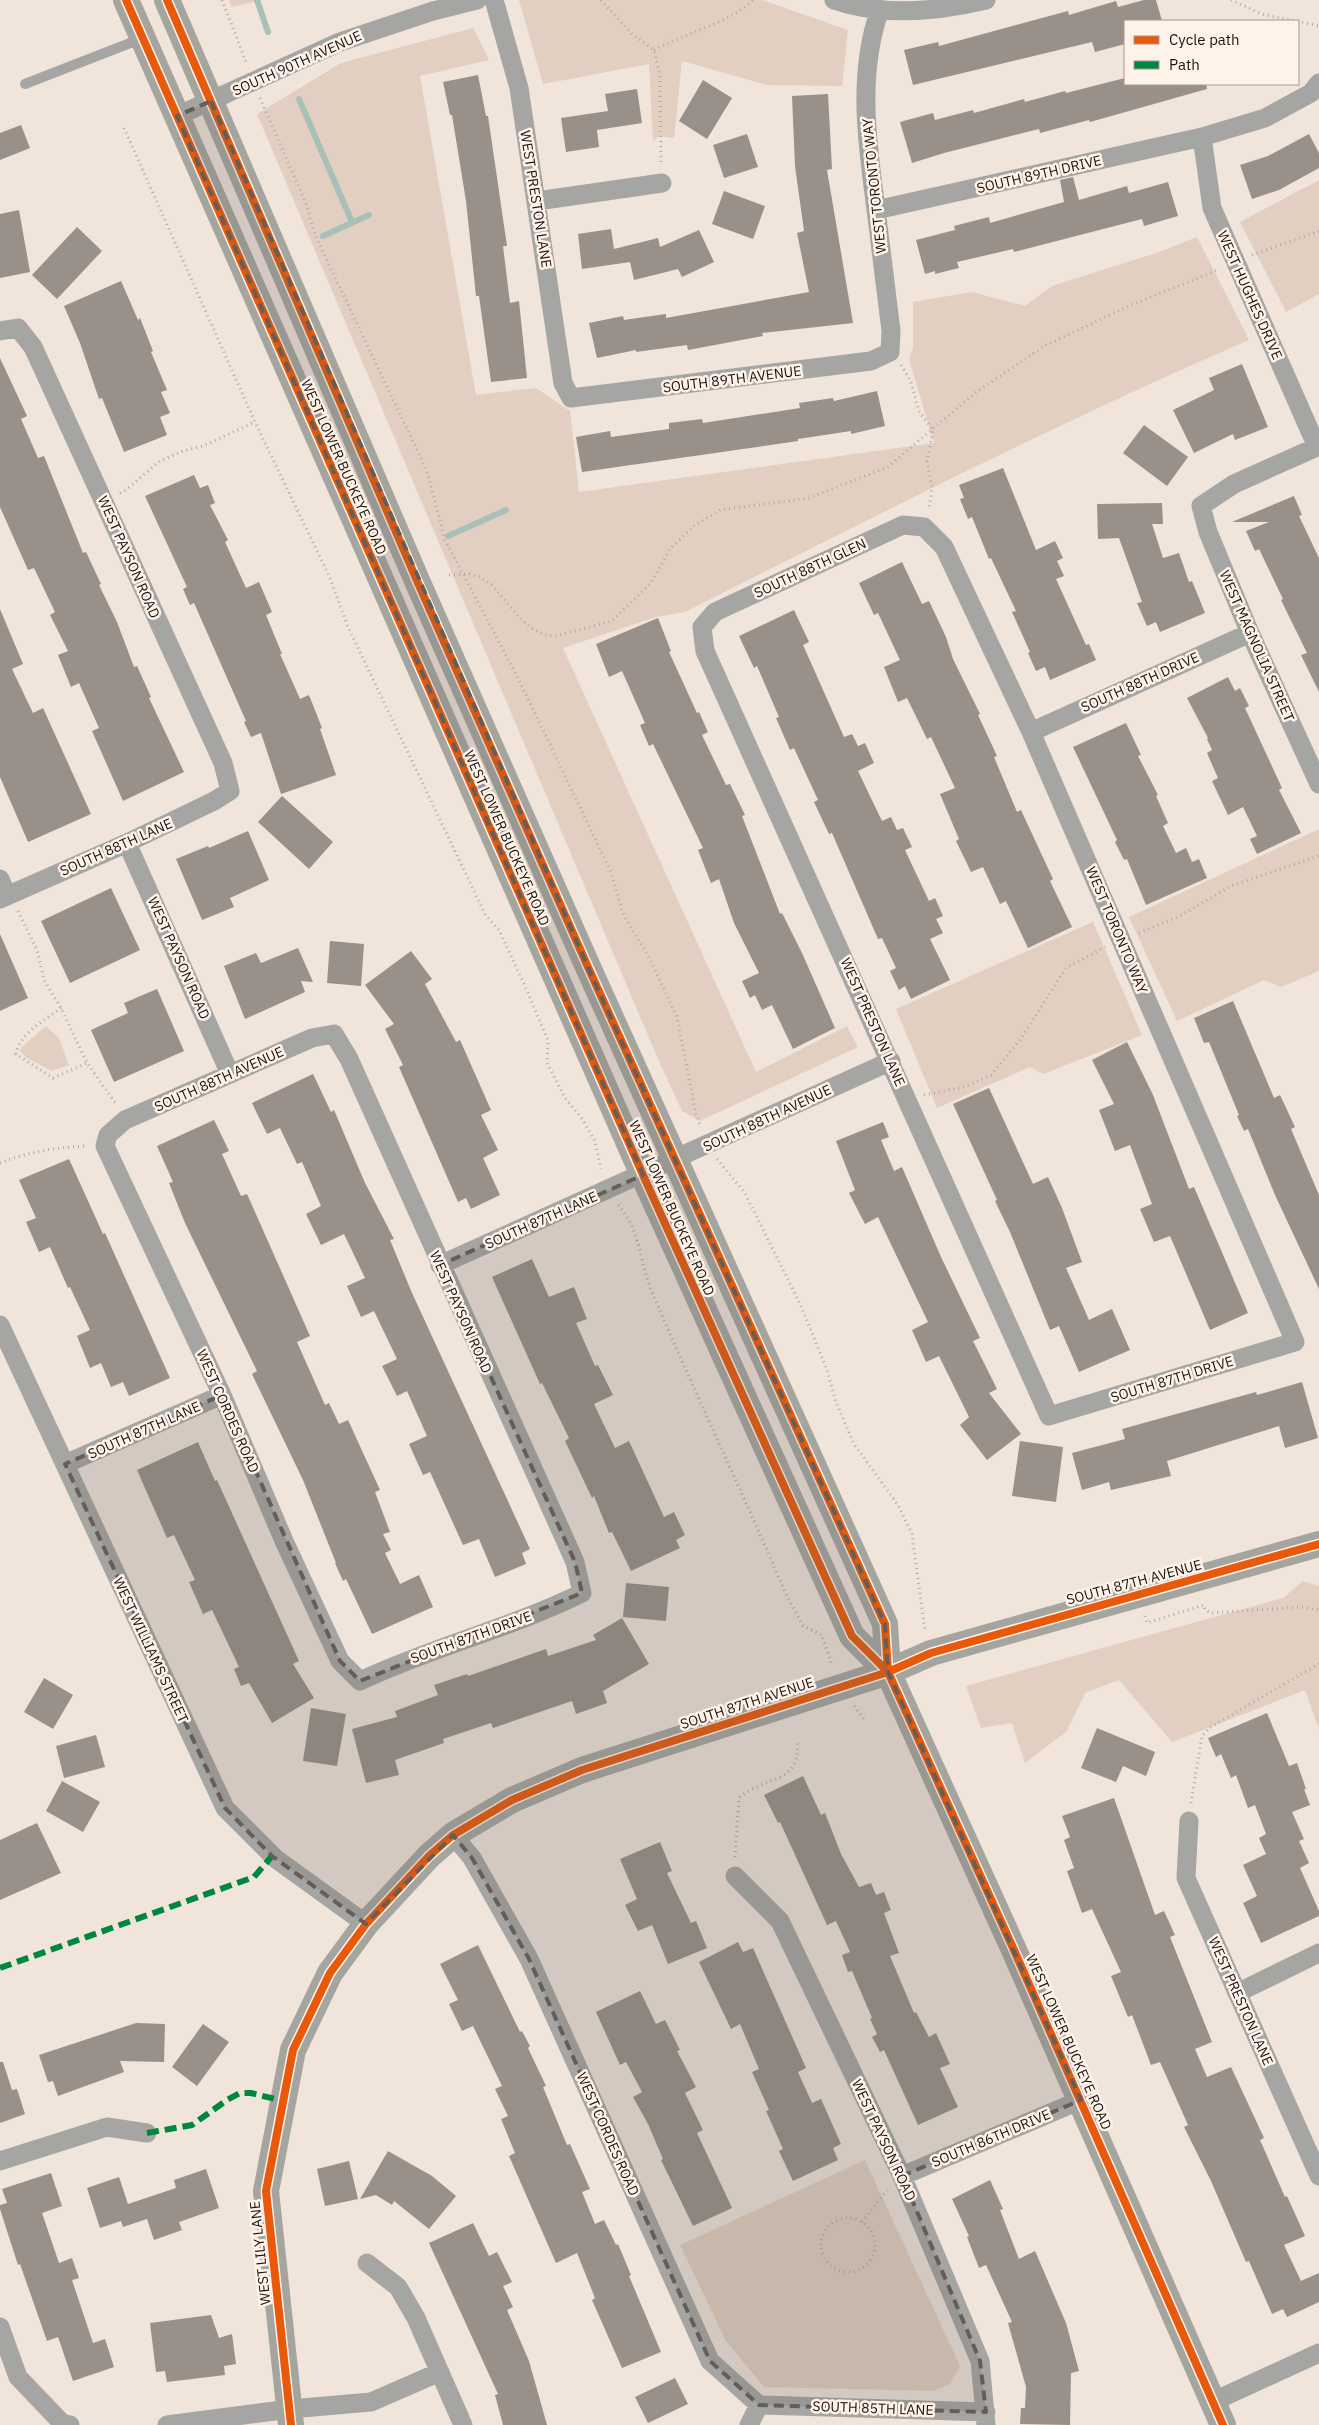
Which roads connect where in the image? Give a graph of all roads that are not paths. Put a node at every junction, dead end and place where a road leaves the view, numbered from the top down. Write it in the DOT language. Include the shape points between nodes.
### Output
graph roads {
  1 [pos="126,0"];
  2 [pos="167,0"];
  3 [pos="477,0"];
  4 [pos="494,0"];
  5 [pos="834,0"];
  6 [pos="986,0"];
  7 [pos="880,9"];
  8 [pos="143,38"];
  9 [pos="1319,83"];
  10 [pos="25,84"];
  11 [pos="211,101"];
  12 [pos="177,116"];
  13 [pos="1202,137"];
  14 [pos="662,182"];
  15 [pos="537,201"];
  16 [pos="876,210"];
  17 [pos="9,329"];
  18 [pos="890,352"];
  19 [pos="571,398"];
  20 [pos="1318,447"];
  21 [pos="924,527"];
  22 [pos="702,627"];
  23 [pos="1250,633"];
  24 [pos="1031,732"];
  25 [pos="1319,784"];
  26 [pos="230,791"];
  27 [pos="127,842"];
  28 [pos="2,891"];
  29 [pos="334,1034"];
  30 [pos="890,1061"];
  31 [pos="230,1074"];
  32 [pos="107,1140"];
  33 [pos="675,1160"];
  34 [pos="642,1175"];
  35 [pos="440,1265"];
  36 [pos="0,1325"];
  37 [pos="1294,1342"];
  38 [pos="222,1395"];
  39 [pos="1049,1416"];
  40 [pos="65,1464"];
  41 [pos="1319,1544"];
  42 [pos="582,1593"];
  43 [pos="888,1672"];
  44 [pos="360,1681"];
  45 [pos="1189,1822"];
  46 [pos="453,1835"];
  47 [pos="735,1876"];
  48 [pos="366,1924"];
  49 [pos="1319,1953"];
  50 [pos="1238,1993"];
  51 [pos="293,2050"];
  52 [pos="1081,2100"];
  53 [pos="147,2133"];
  54 [pos="0,2161"];
  55 [pos="902,2176"];
  56 [pos="1319,2176"];
  57 [pos="367,2263"];
  58 [pos="0,2327"];
  59 [pos="1319,2352"];
  60 [pos="440,2372"];
  61 [pos="759,2405"];
  62 [pos="1218,2413"];
  63 [pos="291,2417"];
  64 [pos="986,2419"];
  65 [pos="70,2425"];
  66 [pos="167,2425"];
  67 [pos="463,2425"];
  68 [pos="749,2425"];
  1 -- 8 [label="main road, WEST LOWER BUCKEYE ROAD"];
  2 -- 11 [label="main road, WEST LOWER BUCKEYE ROAD"];
  3 -- 11 [label="street, SOUTH 90TH AVENUE" via="340,42"];
  4 -- 15 [label="street, WEST PRESTON LANE" via="519,88"];
  5 -- 7 [label="street" via="851,6"];
  6 -- 7 [label="street" via="912,12"];
  7 -- 16 [label="street, WEST TORONTO WAY" via="872,32 865,94 866,134"];
  8 -- 10 [label="lane"];
  8 -- 12 [label="main road, WEST LOWER BUCKEYE ROAD"];
  9 -- 13 [label="street, SOUTH 89TH DRIVE" via="1311,93 1265,118"];
  11 -- 12 [label="street, SOUTH 90TH AVENUE"];
  11 -- 33 [label="main road, WEST LOWER BUCKEYE ROAD" via="430,611"];
  12 -- 34 [label="main road, WEST LOWER BUCKEYE ROAD"];
  13 -- 16 [label="street, SOUTH 89TH DRIVE"];
  13 -- 20 [label="street, WEST HUGHES DRIVE" via="1212,208"];
  14 -- 15 [label="street"];
  15 -- 19 [label="street, WEST PRESTON LANE" via="563,383"];
  16 -- 18 [label="street, WEST TORONTO WAY" via="891,331"];
  17 -- 26 [label="street, WEST PAYSON ROAD" via="33,347 224,763"];
  18 -- 19 [label="street, SOUTH 89TH AVENUE" via="871,361"];
  20 -- 23 [label="street, WEST MAGNOLIA STREET" via="1234,484 1201,506 1208,532"];
  21 -- 22 [label="street, SOUTH 88TH GLEN" via="903,525 716,612"];
  21 -- 24 [label="street, WEST TORONTO WAY" via="944,547"];
  22 -- 30 [label="street, WEST PRESTON LANE" via="705,651"];
  23 -- 24 [label="street, SOUTH 88TH DRIVE"];
  23 -- 25 [label="street, WEST MAGNOLIA STREET"];
  24 -- 37 [label="street, WEST TORONTO WAY"];
  26 -- 27 [label="street, SOUTH 88TH LANE"];
  27 -- 28 [label="street, SOUTH 88TH LANE"];
  27 -- 31 [label="street, WEST PAYSON ROAD"];
  29 -- 31 [label="street, SOUTH 88TH AVENUE" via="312,1038"];
  29 -- 35 [label="street, WEST PAYSON ROAD"];
  30 -- 33 [label="street, SOUTH 88TH AVENUE"];
  30 -- 39 [label="street, WEST PRESTON LANE"];
  31 -- 32 [label="street, SOUTH 88TH AVENUE" via="125,1120"];
  32 -- 38 [label="street, WEST CORDES ROAD"];
  33 -- 34 [label="street, SOUTH 88TH AVENUE"];
  33 -- 43 [label="main road, WEST LOWER BUCKEYE ROAD" via="885,1624"];
  34 -- 35 [label="street, SOUTH 87TH LANE"];
  34 -- 43 [label="main road, WEST LOWER BUCKEYE ROAD" via="852,1636"];
  35 -- 42 [label="street, WEST PAYSON ROAD" via="575,1562"];
  36 -- 40 [label="street, WEST WILLIAMS STREET"];
  37 -- 39 [label="street, SOUTH 87TH DRIVE"];
  38 -- 40 [label="street, SOUTH 87TH LANE"];
  38 -- 44 [label="street, WEST CORDES ROAD" via="284,1541 340,1661"];
  40 -- 48 [label="street, WEST WILLIAMS STREET" via="225,1808 276,1859"];
  41 -- 43 [label="main road, SOUTH 87TH AVENUE" via="931,1653"];
  42 -- 44 [label="street, SOUTH 87TH DRIVE" via="556,1606 398,1663"];
  43 -- 46 [label="main road, SOUTH 87TH AVENUE" via="574,1773 512,1800"];
  43 -- 52 [label="main road, WEST LOWER BUCKEYE ROAD"];
  45 -- 50 [label="street, WEST PRESTON LANE" via="1186,1878"];
  46 -- 48 [label="main road, SOUTH 87TH AVENUE" via="428,1856"];
  46 -- 61 [label="street, WEST CORDES ROAD" via="472,1858 529,1958 710,2361"];
  47 -- 55 [label="street, WEST PAYSON ROAD" via="780,1921"];
  48 -- 51 [label="main road, SOUTH 87TH AVENUE" via="330,1973"];
  49 -- 50 [label="street"];
  50 -- 56 [label="street, WEST PRESTON LANE"];
  51 -- 63 [label="main road, WEST LILY LANE" via="266,2191"];
  52 -- 55 [label="street, SOUTH 86TH DRIVE"];
  52 -- 62 [label="main road, WEST LOWER BUCKEYE ROAD"];
  53 -- 54 [label="street" via="106,2127"];
  55 -- 64 [label="street, WEST PAYSON ROAD" via="980,2361"];
  57 -- 60 [label="street" via="398,2288 416,2318"];
  58 -- 65 [label="street" via="18,2377 63,2424"];
  59 -- 62 [label="street"];
  60 -- 63 [label="street" via="371,2402"];
  60 -- 67 [label="street"];
  61 -- 64 [label="street, SOUTH 85TH LANE"];
  61 -- 68 [label="street"];
  63 -- 66 [label="street"];
}
